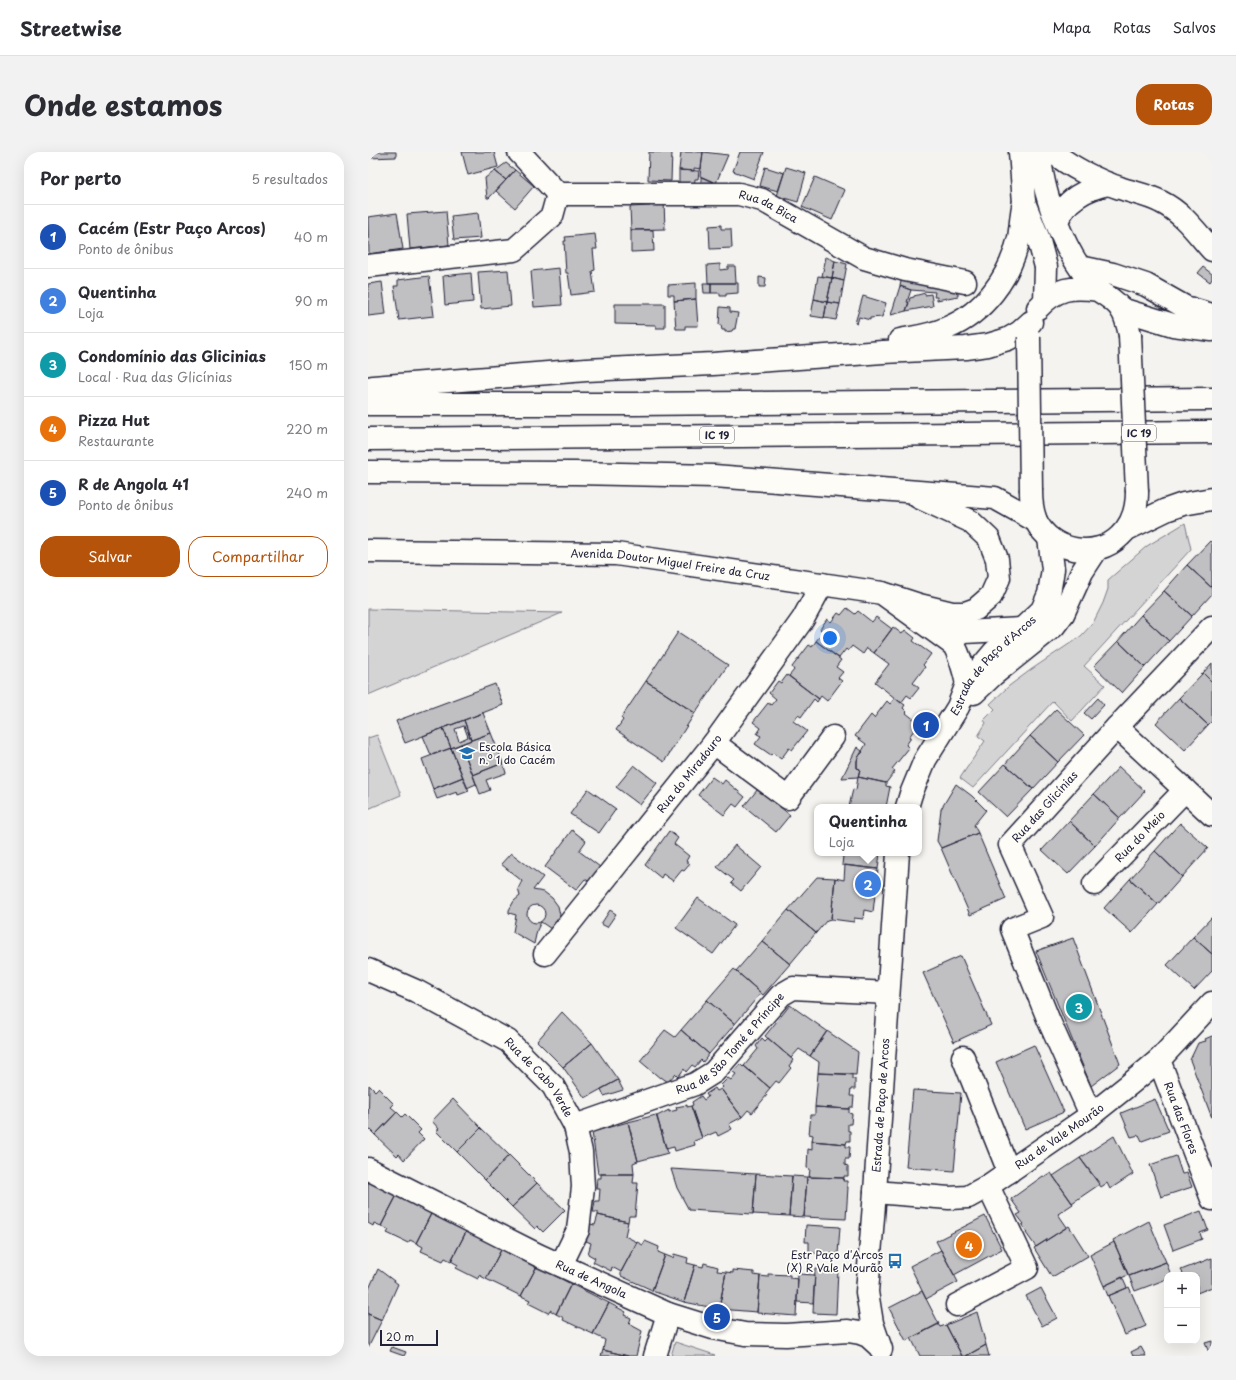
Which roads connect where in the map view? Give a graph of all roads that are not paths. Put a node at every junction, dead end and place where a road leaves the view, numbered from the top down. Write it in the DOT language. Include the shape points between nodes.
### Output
graph roads {
  1 [pos="519,152"];
  2 [pos="1020,152"];
  3 [pos="1040,152"];
  4 [pos="1053,152"];
  5 [pos="1109,184"];
  6 [pos="558,194"];
  7 [pos="1024,202"];
  8 [pos="1056,222"];
  9 [pos="1212,250"];
  10 [pos="368,266"];
  11 [pos="1080,267"];
  12 [pos="965,282"];
  13 [pos="1098,290"];
  14 [pos="1045,301"];
  15 [pos="1121,309"];
  16 [pos="1212,315"];
  17 [pos="1030,330"];
  18 [pos="1212,330"];
  19 [pos="825,356"];
  20 [pos="368,388"];
  21 [pos="1212,399"];
  22 [pos="368,404"];
  23 [pos="1212,432"];
  24 [pos="368,439"];
  25 [pos="368,472"];
  26 [pos="904,490"];
  27 [pos="1212,499"];
  28 [pos="1036,521"];
  29 [pos="1127,529"];
  30 [pos="1049,538"];
  31 [pos="1097,549"];
  32 [pos="368,551"];
  33 [pos="822,584"];
  34 [pos="882,593"];
  35 [pos="919,605"];
  36 [pos="1212,627"];
  37 [pos="1022,629"];
  38 [pos="954,645"];
  39 [pos="1025,651"];
  40 [pos="994,652"];
  41 [pos="967,684"];
  42 [pos="958,707"];
  43 [pos="1117,727"];
  44 [pos="833,737"];
  45 [pos="714,743"];
  46 [pos="1185,790"];
  47 [pos="908,804"];
  48 [pos="1212,815"];
  49 [pos="898,856"];
  50 [pos="1094,884"];
  51 [pos="545,954"];
  52 [pos="368,970"];
  53 [pos="888,993"];
  54 [pos="1212,1002"];
  55 [pos="963,1057"];
  56 [pos="1159,1060"];
  57 [pos="1091,1115"];
  58 [pos="575,1126"];
  59 [pos="368,1169"];
  60 [pos="1009,1172"];
  61 [pos="988,1186"];
  62 [pos="875,1192"];
  63 [pos="1212,1199"];
  64 [pos="561,1265"];
  65 [pos="867,1292"];
  66 [pos="957,1305"];
  67 [pos="668,1314"];
  68 [pos="831,1333"];
  69 [pos="882,1351"];
  70 [pos="655,1356"];
  1 -- 6 [label="main road"];
  2 -- 7 [label="main road"];
  3 -- 8 [label="main road" via="1044,187"];
  4 -- 5 [label="main road"];
  5 -- 8 [label="main road" via="1085,191 1073,199 1062,210"];
  5 -- 9 [label="main road" via="1162,202 1189,222"];
  6 -- 10 [label="main road" via="552,216 514,250"];
  6 -- 12 [label="main road, Rua da Bica" via="739,194 762,200 864,258 904,270"];
  7 -- 14 [label="main road" via="1043,250 1046,267"];
  7 -- 19 [label="main road" via="1018,239 1010,265 990,296 972,314 959,323 931,334 860,345"];
  8 -- 11 [label="main road"];
  11 -- 13 [label="main road"];
  11 -- 16 [label="main road" via="1146,285 1185,307"];
  13 -- 14 [label="main road" via="1070,288 1056,293"];
  13 -- 15 [label="main road"];
  14 -- 17 [label="main road" via="1036,310"];
  15 -- 18 [label="main road" via="1173,325"];
  15 -- 29 [label="main road, bridge" via="1130,334 1137,492 1136,511"];
  17 -- 19 [label="main road" via="988,345 966,348"];
  17 -- 28 [label="main road, bridge" via="1031,491"];
  19 -- 20 [label="main road" via="586,370"];
  21 -- 22 [label="main road"];
  23 -- 24 [label="main road, IC 19"];
  25 -- 26 [label="main road" via="714,476"];
  26 -- 28 [label="main road" via="995,498"];
  26 -- 35 [label="main road" via="970,521 989,540 997,559 999,578 991,596 976,609 965,613 952,613"];
  27 -- 29 [label="main road" via="1166,510"];
  28 -- 30 [label="main road"];
  29 -- 31 [label="main road" via="1113,542"];
  30 -- 31 [label="main road" via="1072,549"];
  30 -- 37 [label="main road, Estrada de Paço d'Arcos" via="1052,569 1050,594 1042,610"];
  31 -- 39 [label="main road, Estrada de Paço d'Arcos" via="1054,626"];
  32 -- 33 [label="main road, Avenida Doutor Miguel Freire da Cruz" via="616,554"];
  33 -- 34 [label="main road, Avenida Doutor Miguel Freire da Cruz"];
  33 -- 45 [label="main road, Rua do Miradouro" via="803,619"];
  34 -- 35 [label="main road"];
  34 -- 38 [label="main road, Avenida Doutor Miguel Freire da Cruz"];
  35 -- 37 [label="main road" via="937,619 964,632"];
  36 -- 43 [label="main road, Rua das Glicínias"];
  37 -- 40 [label="main road, Estrada de Paço d'Arcos"];
  38 -- 40 [label="main road, Avenida Doutor Miguel Freire da Cruz"];
  38 -- 41 [label="main road, Avenida Doutor Miguel Freire da Cruz" via="960,655"];
  39 -- 40 [label="main road, Avenida Doutor Miguel Freire da Cruz"];
  39 -- 42 [label="main road, Estrada de Paço d'Arcos" via="993,675"];
  40 -- 41 [label="main road, Estrada de Paço d'Arcos"];
  41 -- 42 [label="main road, Estrada de Paço d'Arcos"];
  42 -- 47 [label="main road" via="925,760"];
  43 -- 46 [label="main road"];
  43 -- 57 [label="main road, Rua das Glicínias" via="1010,845 1042,916 1012,929"];
  44 -- 45 [label="main road" via="788,798"];
  45 -- 51 [label="main road, Rua do Miradouro"];
  46 -- 48 [label="main road"];
  46 -- 50 [label="main road, Rua do Meio"];
  49 -- 53 [label="main road, Estrada de Paço de Arcos"];
  52 -- 58 [label="main road, Rua de Cabo Verde" via="416,991 508,1041 552,1086"];
  53 -- 58 [label="main road, Rua de São Tomé e Príncipe" via="793,988 781,995 714,1072 696,1084"];
  53 -- 62 [label="main road, Estrada de Paço de Arcos"];
  54 -- 56 [label="main road, Rua de Vale Mourão"];
  55 -- 60 [label="main road"];
  56 -- 57 [label="main road, Rua de Vale Mourão"];
  56 -- 63 [label="main road, Rua das Flores"];
  57 -- 60 [label="main road, Rua de Vale Mourão"];
  58 -- 64 [label="main road, Rua de Cabo Verde" via="581,1152 583,1187 578,1230"];
  59 -- 64 [label="main road, Rua de Angola"];
  60 -- 61 [label="main road, Rua de Vale Mourão"];
  61 -- 62 [label="main road, Rua de Vale Mourão" via="968,1197 949,1198"];
  61 -- 66 [label="main road" via="1027,1268"];
  62 -- 65 [label="main road, Estrada de Paço de Arcos"];
  64 -- 67 [label="main road, Rua de Angola"];
  65 -- 68 [label="main road" via="856,1313 847,1323"];
  65 -- 69 [label="main road, Estrada de Paço de Arcos" via="872,1323"];
  67 -- 68 [label="main road, Rua de Angola" via="713,1328 745,1334"];
  67 -- 70 [label="main road"];
  68 -- 69 [label="main road, Rua de Angola" via="860,1333 868,1336"];
}
